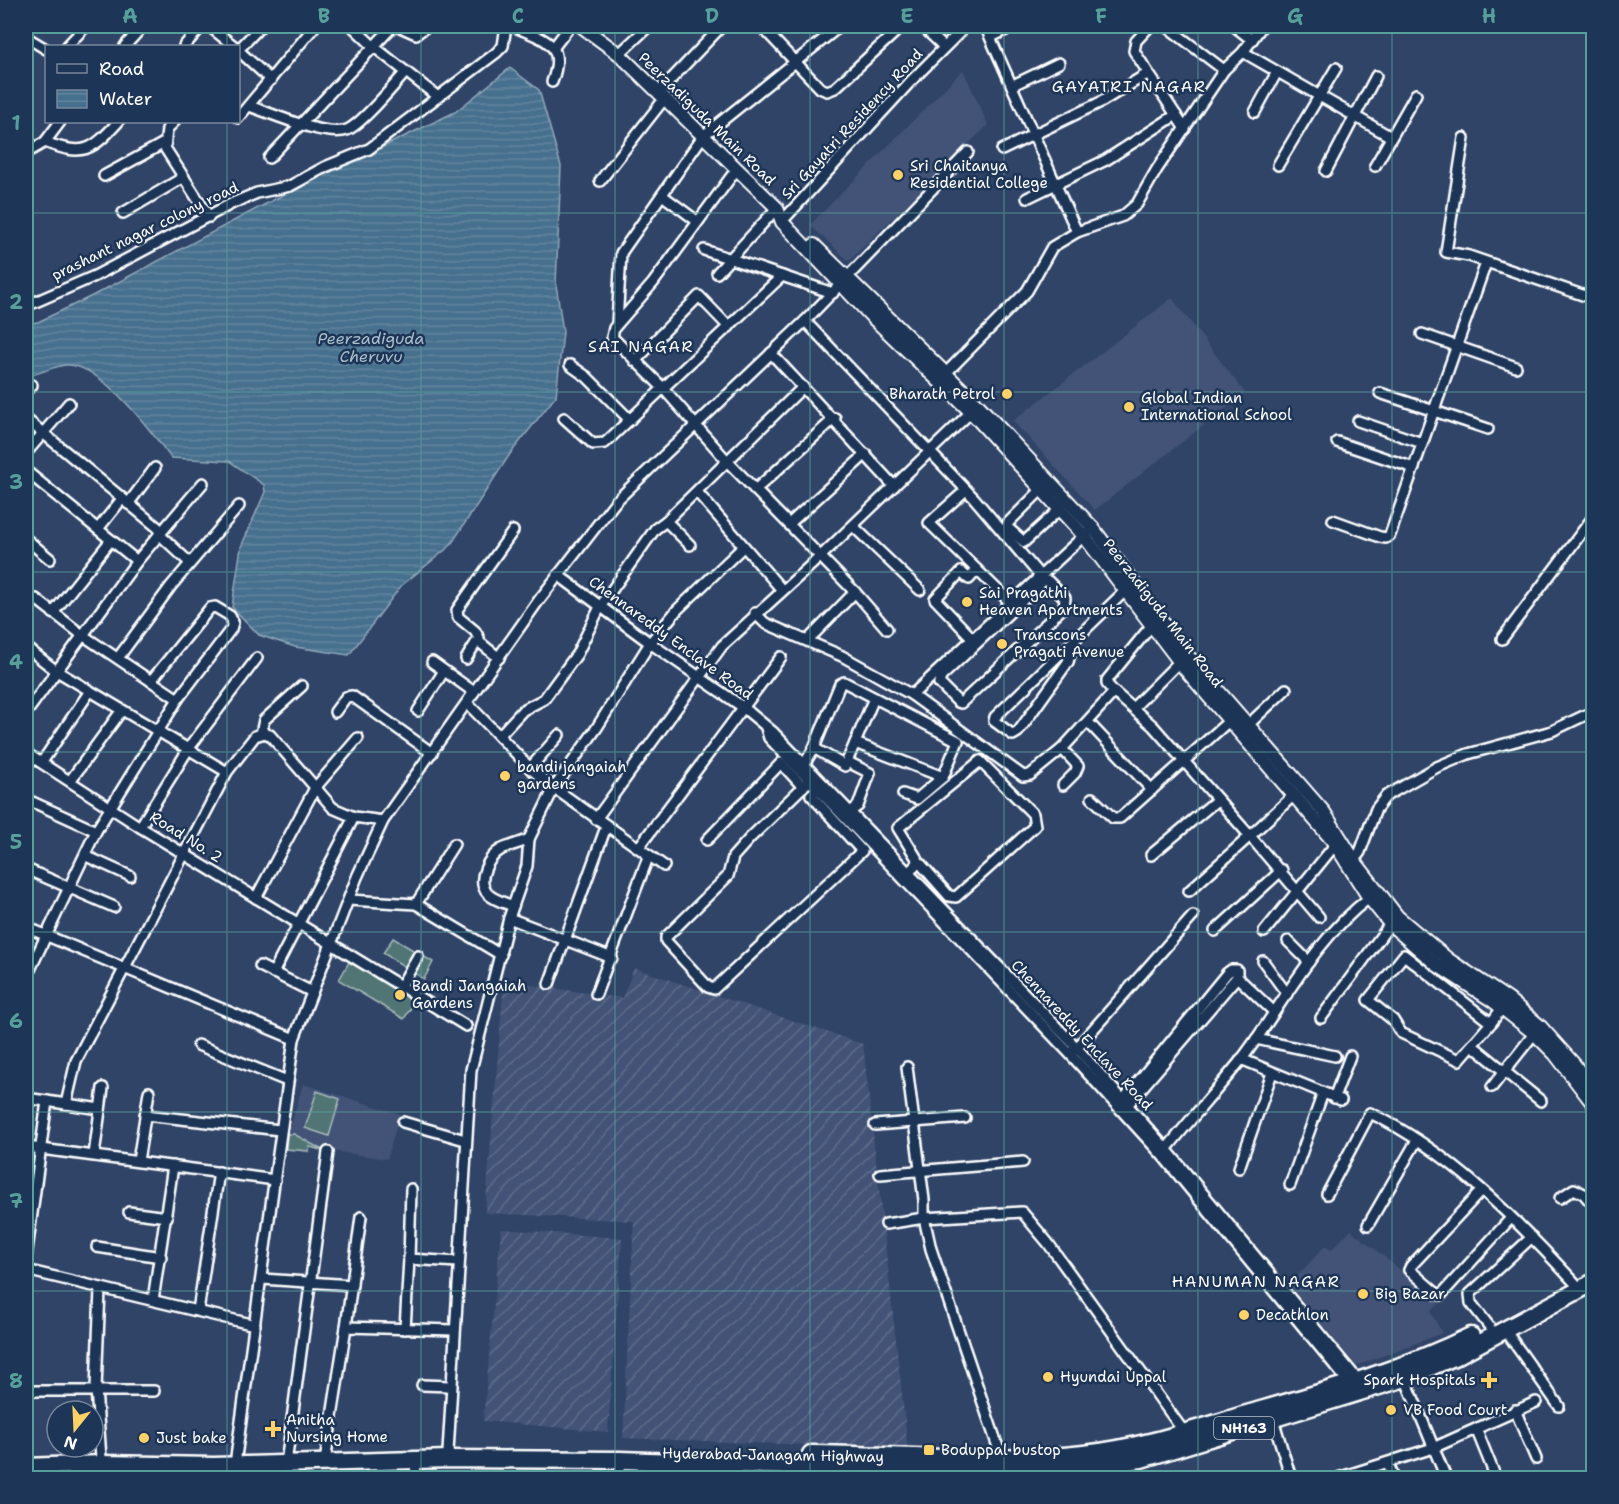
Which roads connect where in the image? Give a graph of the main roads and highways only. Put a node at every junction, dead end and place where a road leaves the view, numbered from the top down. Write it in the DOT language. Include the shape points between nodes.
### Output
graph roads {
  1 [pos="1593,1271"];
  2 [pos="1593,1282"];
  3 [pos="1492,1331"];
  4 [pos="448,1455"];
  5 [pos="529,1456"];
  6 [pos="26,1459"];
  7 [pos="1023,1463"];
  8 [pos="26,1467"];
  9 [pos="101,1467"];
  10 [pos="266,1471"];
  11 [pos="214,1472"];
  12 [pos="862,1473"];
  1 -- 3 [label="highway, Hyderabad-Janagam Highway / NH163"];
  2 -- 3 [label="highway, Hyderabad-Janagam Highway / NH163"];
  3 -- 7 [label="highway, Hyderabad-Janagam Highway / NH163" via="1354,1382 1126,1449"];
  3 -- 7 [label="highway, Hyderabad-Janagam Highway / NH163" via="1405,1378 1141,1459 1090,1467"];
  4 -- 5 [label="highway, Hyderabad-Janagam Highway / NH163"];
  4 -- 9 [label="highway, Hyderabad-Janagam Highway / NH163" via="236,1457"];
  4 -- 10 [label="highway, Hyderabad-Janagam Highway / NH163" via="417,1461"];
  5 -- 7 [label="highway, Hyderabad-Janagam Highway / NH163" via="852,1454"];
  5 -- 12 [label="highway, Hyderabad-Janagam Highway / NH163"];
  6 -- 9 [label="highway, Hyderabad-Janagam Highway / NH163"];
  7 -- 12 [label="highway, Hyderabad-Janagam Highway / NH163" via="966,1472"];
  8 -- 9 [label="highway, Hyderabad-Janagam Highway / NH163"];
  9 -- 11 [label="highway, Hyderabad-Janagam Highway / NH163"];
  10 -- 11 [label="highway, Hyderabad-Janagam Highway / NH163"];
}
